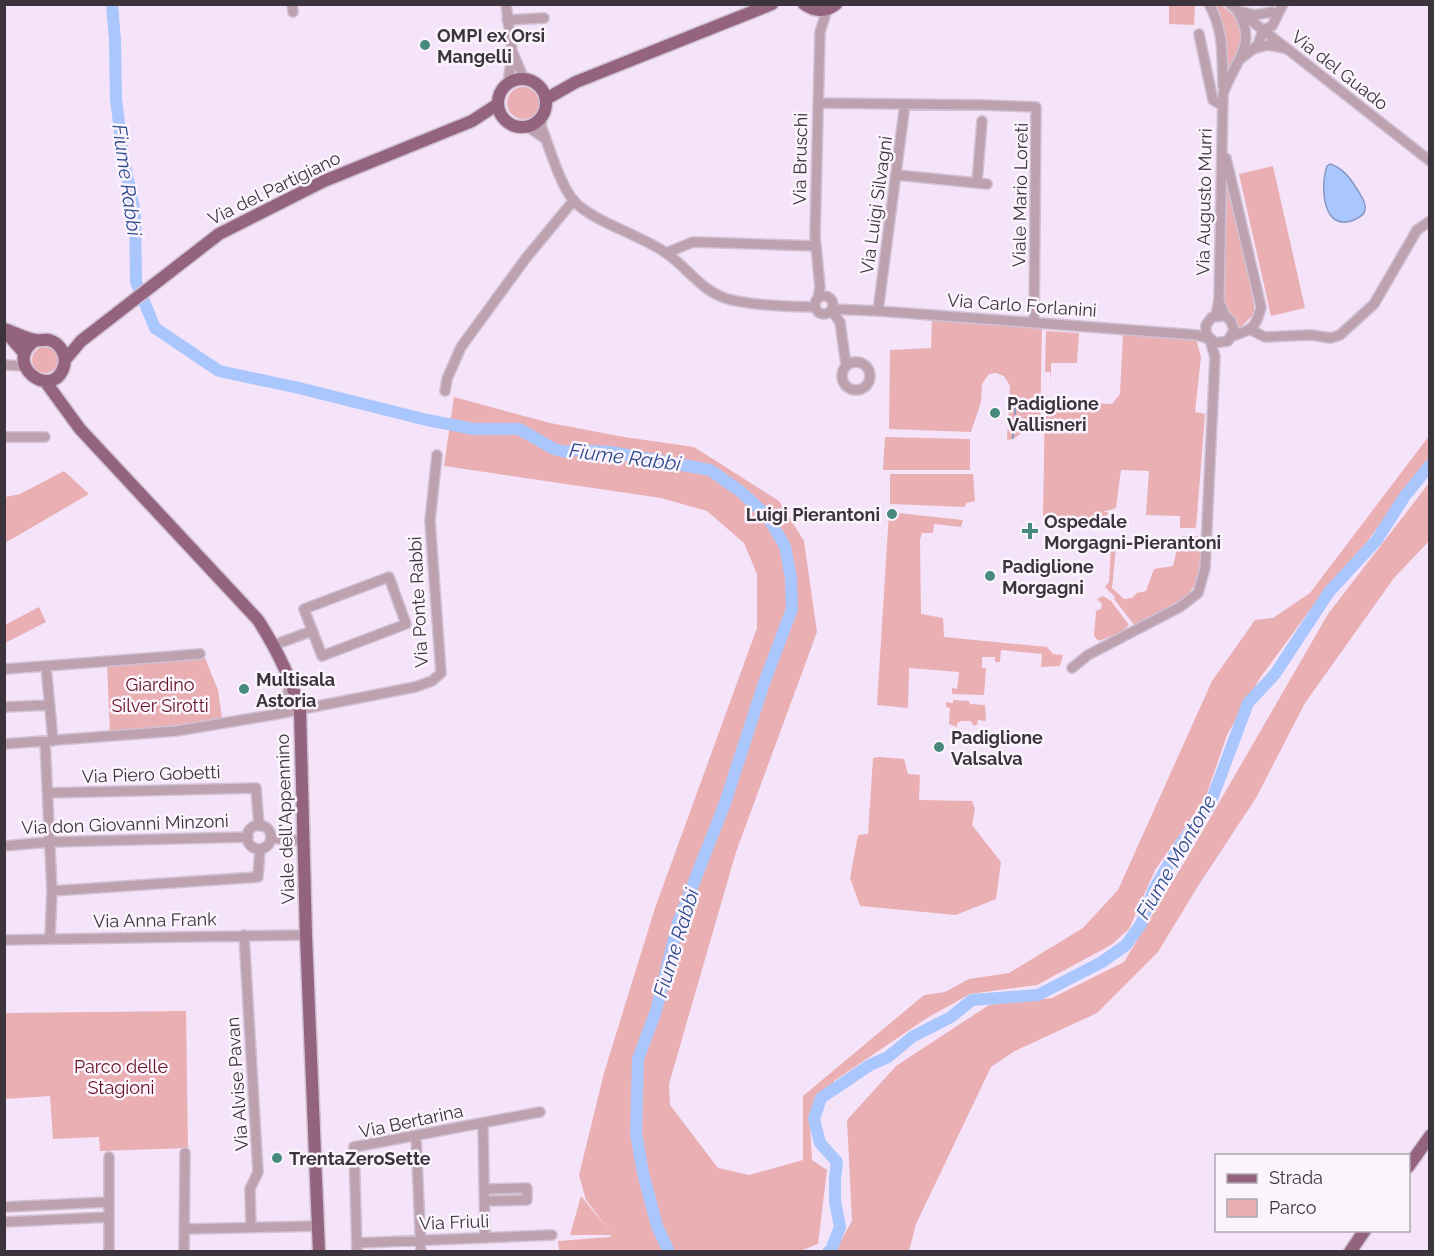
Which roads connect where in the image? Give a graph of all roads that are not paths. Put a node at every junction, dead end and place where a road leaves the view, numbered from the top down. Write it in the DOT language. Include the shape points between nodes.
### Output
graph roads {
  1 [pos="506,4"];
  2 [pos="772,4"];
  3 [pos="781,4"];
  4 [pos="1209,4"];
  5 [pos="1282,4"];
  6 [pos="809,7"];
  7 [pos="832,7"];
  8 [pos="1233,7"];
  9 [pos="759,10"];
  10 [pos="1274,15"];
  11 [pos="544,18"];
  12 [pos="507,20"];
  13 [pos="1262,30"];
  14 [pos="820,32"];
  15 [pos="1199,34"];
  16 [pos="1249,46"];
  17 [pos="1286,48"];
  18 [pos="512,51"];
  19 [pos="524,79"];
  20 [pos="576,82"];
  21 [pos="508,83"];
  22 [pos="540,87"];
  23 [pos="1223,94"];
  24 [pos="546,99"];
  25 [pos="818,103"];
  26 [pos="498,104"];
  27 [pos="905,104"];
  28 [pos="1222,105"];
  29 [pos="542,117"];
  30 [pos="503,118"];
  31 [pos="472,121"];
  32 [pos="982,121"];
  33 [pos="527,126"];
  34 [pos="546,140"];
  35 [pos="1223,147"];
  36 [pos="1430,161"];
  37 [pos="897,175"];
  38 [pos="574,200"];
  39 [pos="1430,221"];
  40 [pos="682,246"];
  41 [pos="816,246"];
  42 [pos="666,253"];
  43 [pos="678,262"];
  44 [pos="826,305"];
  45 [pos="878,311"];
  46 [pos="1220,316"];
  47 [pos="1034,323"];
  48 [pos="4,329"];
  49 [pos="1248,331"];
  50 [pos="1233,333"];
  51 [pos="36,340"];
  52 [pos="1209,340"];
  53 [pos="81,341"];
  54 [pos="56,343"];
  55 [pos="24,353"];
  56 [pos="65,360"];
  57 [pos="850,363"];
  58 [pos="4,365"];
  59 [pos="24,366"];
  60 [pos="59,375"];
  61 [pos="45,381"];
  62 [pos="445,391"];
  63 [pos="59,399"];
  64 [pos="4,436"];
  65 [pos="45,437"];
  66 [pos="437,455"];
  67 [pos="312,631"];
  68 [pos="274,645"];
  69 [pos="200,654"];
  70 [pos="46,666"];
  71 [pos="1072,668"];
  72 [pos="4,669"];
  73 [pos="290,681"];
  74 [pos="50,705"];
  75 [pos="4,707"];
  76 [pos="300,710"];
  77 [pos="275,714"];
  78 [pos="49,741"];
  79 [pos="4,744"];
  80 [pos="48,793"];
  81 [pos="259,826"];
  82 [pos="248,837"];
  83 [pos="271,838"];
  84 [pos="304,841"];
  85 [pos="50,842"];
  86 [pos="4,846"];
  87 [pos="260,849"];
  88 [pos="52,891"];
  89 [pos="244,935"];
  90 [pos="306,935"];
  91 [pos="50,938"];
  92 [pos="4,940"];
  93 [pos="540,1112"];
  94 [pos="483,1123"];
  95 [pos="416,1136"];
  96 [pos="1430,1136"];
  97 [pos="185,1153"];
  98 [pos="109,1157"];
  99 [pos="1410,1164"];
  100 [pos="484,1189"];
  101 [pos="484,1201"];
  102 [pos="109,1202"];
  103 [pos="4,1207"];
  104 [pos="109,1217"];
  105 [pos="4,1222"];
  106 [pos="318,1226"];
  107 [pos="251,1228"];
  108 [pos="185,1229"];
  109 [pos="1364,1232"];
  110 [pos="552,1235"];
  111 [pos="485,1237"];
  112 [pos="420,1239"];
  113 [pos="357,1247"];
  114 [pos="109,1251"];
  115 [pos="184,1251"];
  116 [pos="319,1251"];
  117 [pos="421,1251"];
  118 [pos="1350,1251"];
  1 -- 12 [label="street"];
  2 -- 9 [label="main road"];
  3 -- 9 [label="main road"];
  4 -- 23 [label="street" via="1222,40"];
  5 -- 10 [label="street"];
  6 -- 7 [label="main road"];
  6 -- 14 [label="street, Via Bruschi"];
  7 -- 14 [label="street, Via Bruschi"];
  8 -- 10 [label="street" via="1255,15"];
  8 -- 13 [label="street, Via del Guado"];
  8 -- 16 [label="street, Via Augusto Murri" via="1246,26"];
  9 -- 20 [label="main road"];
  10 -- 13 [label="street" via="1272,26"];
  10 -- 17 [label="street"];
  11 -- 12 [label="street"];
  12 -- 18 [label="street"];
  13 -- 16 [label="street, Via Augusto Murri" via="1262,39"];
  13 -- 17 [label="street, Via del Guado"];
  14 -- 25 [label="street, Via Bruschi"];
  15 -- 28 [label="street, Via Augusto Murri" via="1213,100"];
  16 -- 17 [label="street"];
  16 -- 23 [label="street, Via Augusto Murri"];
  17 -- 36 [label="street, Via del Guado"];
  18 -- 19 [label="street"];
  18 -- 21 [label="street"];
  19 -- 21 [label="main road"];
  19 -- 22 [label="main road"];
  20 -- 22 [label="main road"];
  20 -- 24 [label="main road"];
  21 -- 26 [label="main road" via="500,92"];
  22 -- 24 [label="main road"];
  23 -- 28 [label="street, Via Augusto Murri"];
  24 -- 29 [label="main road"];
  25 -- 27 [label="street, Viale Mario Loreti"];
  25 -- 41 [label="street, Via Bruschi"];
  26 -- 30 [label="main road"];
  26 -- 31 [label="main road, Via del Partigiano"];
  27 -- 37 [label="street, Via Luigi Silvagni"];
  27 -- 47 [label="street, Viale Mario Loreti" via="1036,107"];
  28 -- 35 [label="street, Via Augusto Murri"];
  29 -- 33 [label="main road"];
  29 -- 34 [label="street"];
  30 -- 31 [label="main road, Via del Partigiano"];
  30 -- 33 [label="main road" via="514,126"];
  31 -- 53 [label="main road, Via del Partigiano" via="324,181 219,234"];
  32 -- 37 [label="street" via="982,183"];
  33 -- 34 [label="street"];
  34 -- 38 [label="street" via="566,190"];
  35 -- 46 [label="street, Via Augusto Murri"];
  35 -- 49 [label="street" via="1261,307 1258,319"];
  37 -- 45 [label="street, Via Luigi Silvagni"];
  38 -- 42 [label="street" via="593,215"];
  38 -- 62 [label="street" via="461,347"];
  39 -- 49 [label="street" via="1417,230 1374,304 1347,332 1331,338 1265,337"];
  40 -- 41 [label="street" via="693,242"];
  40 -- 42 [label="street"];
  40 -- 43 [label="street"];
  41 -- 44 [label="street, Via Bruschi"];
  42 -- 43 [label="street"];
  43 -- 44 [label="street" via="705,288 727,299"];
  44 -- 45 [label="street, Via Carlo Forlanini"];
  44 -- 57 [label="street" via="839,326"];
  45 -- 47 [label="street, Via Carlo Forlanini"];
  46 -- 50 [label="street" via="1232,321"];
  46 -- 52 [label="street" via="1208,321"];
  47 -- 52 [label="street, Via Carlo Forlanini"];
  48 -- 51 [label="main road"];
  48 -- 55 [label="main road"];
  49 -- 50 [label="street"];
  50 -- 52 [label="street" via="1228,341"];
  51 -- 54 [label="main road"];
  51 -- 55 [label="main road"];
  52 -- 71 [label="street" via="1205,568 1198,593"];
  53 -- 54 [label="main road"];
  53 -- 56 [label="main road, Via del Partigiano"];
  54 -- 56 [label="main road"];
  55 -- 59 [label="main road"];
  56 -- 60 [label="main road"];
  58 -- 59 [label="street"];
  59 -- 61 [label="main road, Viale dell'Appennino" via="34,379"];
  60 -- 61 [label="main road"];
  60 -- 63 [label="main road"];
  61 -- 63 [label="main road, Viale dell'Appennino"];
  63 -- 68 [label="main road, Viale dell'Appennino" via="80,429 258,620"];
  64 -- 65 [label="street"];
  66 -- 76 [label="street, Via Ponte Rabbi" via="430,521 441,673 415,687"];
  67 -- 67 [label="street" via="322,656 406,624 388,577 304,609"];
  67 -- 68 [label="street"];
  68 -- 73 [label="main road, Viale dell'Appennino"];
  69 -- 70 [label="street"];
  70 -- 72 [label="street"];
  70 -- 74 [label="street"];
  73 -- 76 [label="main road, Viale dell'Appennino"];
  73 -- 77 [label="street" via="286,703"];
  74 -- 75 [label="street"];
  74 -- 78 [label="street"];
  76 -- 77 [label="street"];
  76 -- 84 [label="main road, Viale dell'Appennino"];
  77 -- 78 [label="street" via="176,731"];
  78 -- 79 [label="street"];
  78 -- 80 [label="street"];
  80 -- 81 [label="street, Via Piero Gobetti" via="256,788"];
  80 -- 85 [label="street"];
  81 -- 82 [label="street" via="252,828"];
  81 -- 83 [label="street" via="266,828"];
  82 -- 85 [label="street, Via don Giovanni Minzoni"];
  82 -- 87 [label="street" via="252,847"];
  83 -- 84 [label="street"];
  83 -- 87 [label="street"];
  84 -- 90 [label="main road, Viale dell'Appennino"];
  85 -- 86 [label="street, Via don Giovanni Minzoni"];
  85 -- 88 [label="street"];
  87 -- 88 [label="street" via="258,877"];
  88 -- 91 [label="street"];
  89 -- 90 [label="street, Via Anna Frank"];
  89 -- 91 [label="street, Via Anna Frank"];
  89 -- 107 [label="street, Via Alvise Pavan" via="258,1172 250,1189"];
  90 -- 106 [label="main road, Viale dell'Appennino"];
  91 -- 92 [label="street, Via Anna Frank"];
  93 -- 94 [label="street, Via Bertarina"];
  94 -- 95 [label="street, Via Bertarina"];
  94 -- 100 [label="street"];
  95 -- 112 [label="street"];
  95 -- 113 [label="street, Via Bertarina" via="354,1147"];
  96 -- 99 [label="main road"];
  97 -- 108 [label="street"];
  98 -- 102 [label="street"];
  100 -- 101 [label="street"];
  100 -- 101 [label="street" via="527,1188 527,1200"];
  101 -- 111 [label="street"];
  102 -- 103 [label="street"];
  102 -- 104 [label="street"];
  104 -- 105 [label="street"];
  104 -- 114 [label="street"];
  106 -- 107 [label="street"];
  106 -- 116 [label="main road, Viale dell'Appennino"];
  107 -- 108 [label="street"];
  108 -- 115 [label="street"];
  109 -- 118 [label="main road"];
  110 -- 111 [label="street, Via Friuli"];
  111 -- 112 [label="street, Via Friuli"];
  112 -- 113 [label="street, Via Friuli"];
  112 -- 117 [label="street"];
}
